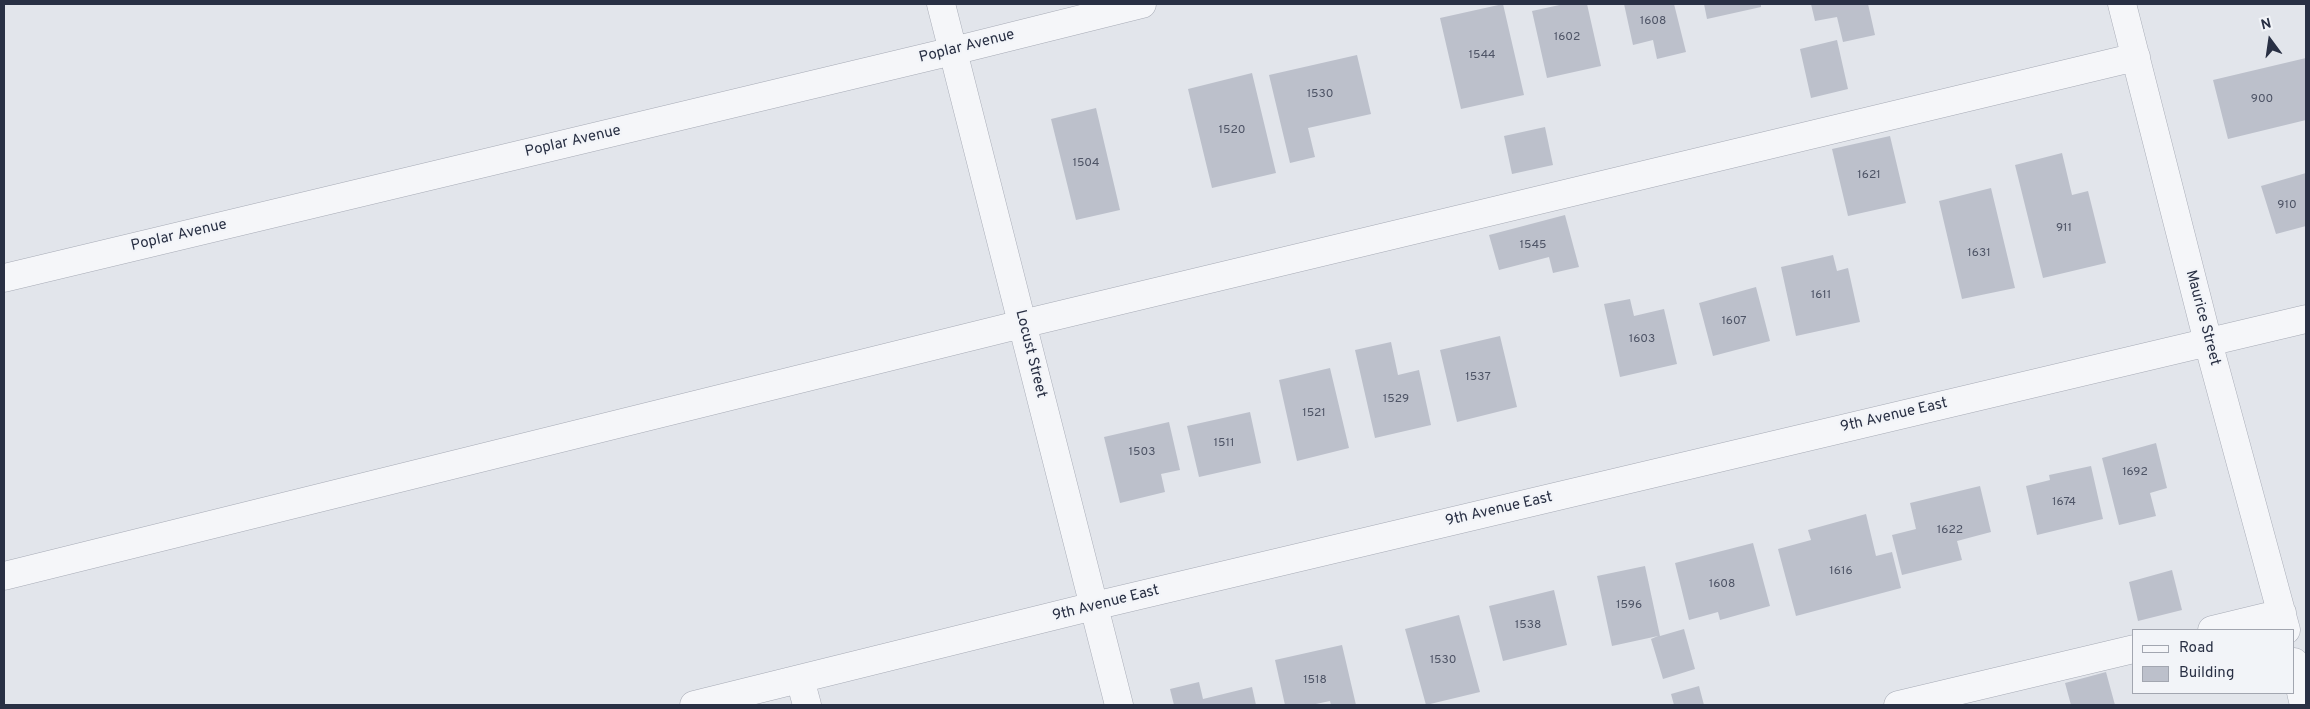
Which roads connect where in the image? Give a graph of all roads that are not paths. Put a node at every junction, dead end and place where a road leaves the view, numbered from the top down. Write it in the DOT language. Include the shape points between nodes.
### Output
graph roads {
  1 [pos="941,4"];
  2 [pos="1142,4"];
  3 [pos="2122,4"];
  4 [pos="953,51"];
  5 [pos="2136,57"];
  6 [pos="4,278"];
  7 [pos="2306,319"];
  8 [pos="1022,324"];
  9 [pos="2208,342"];
  10 [pos="4,576"];
  11 [pos="1094,606"];
  12 [pos="2284,622"];
  13 [pos="2221,629"];
  14 [pos="2132,649"];
  15 [pos="2295,666"];
  16 [pos="800,679"];
  17 [pos="694,705"];
  18 [pos="807,705"];
  19 [pos="1119,705"];
  20 [pos="1898,705"];
  21 [pos="2304,705"];
  1 -- 4 [label="street, Locust Street"];
  2 -- 4 [label="street, Poplar Avenue"];
  3 -- 5 [label="street, Maurice Street"];
  4 -- 6 [label="street, Poplar Avenue"];
  4 -- 8 [label="street, Locust Street"];
  5 -- 8 [label="street"];
  5 -- 9 [label="street, Maurice Street"];
  7 -- 9 [label="street, 9th Avenue East"];
  8 -- 10 [label="street"];
  8 -- 11 [label="street, Locust Street"];
  9 -- 11 [label="street, 9th Avenue East"];
  9 -- 12 [label="street, Maurice Street"];
  11 -- 16 [label="street, 9th Avenue East"];
  11 -- 19 [label="street, Locust Street"];
  12 -- 13 [label="street"];
  14 -- 20 [label="street"];
  15 -- 21 [label="street"];
  16 -- 17 [label="street, 9th Avenue East"];
  16 -- 18 [label="street"];
}
